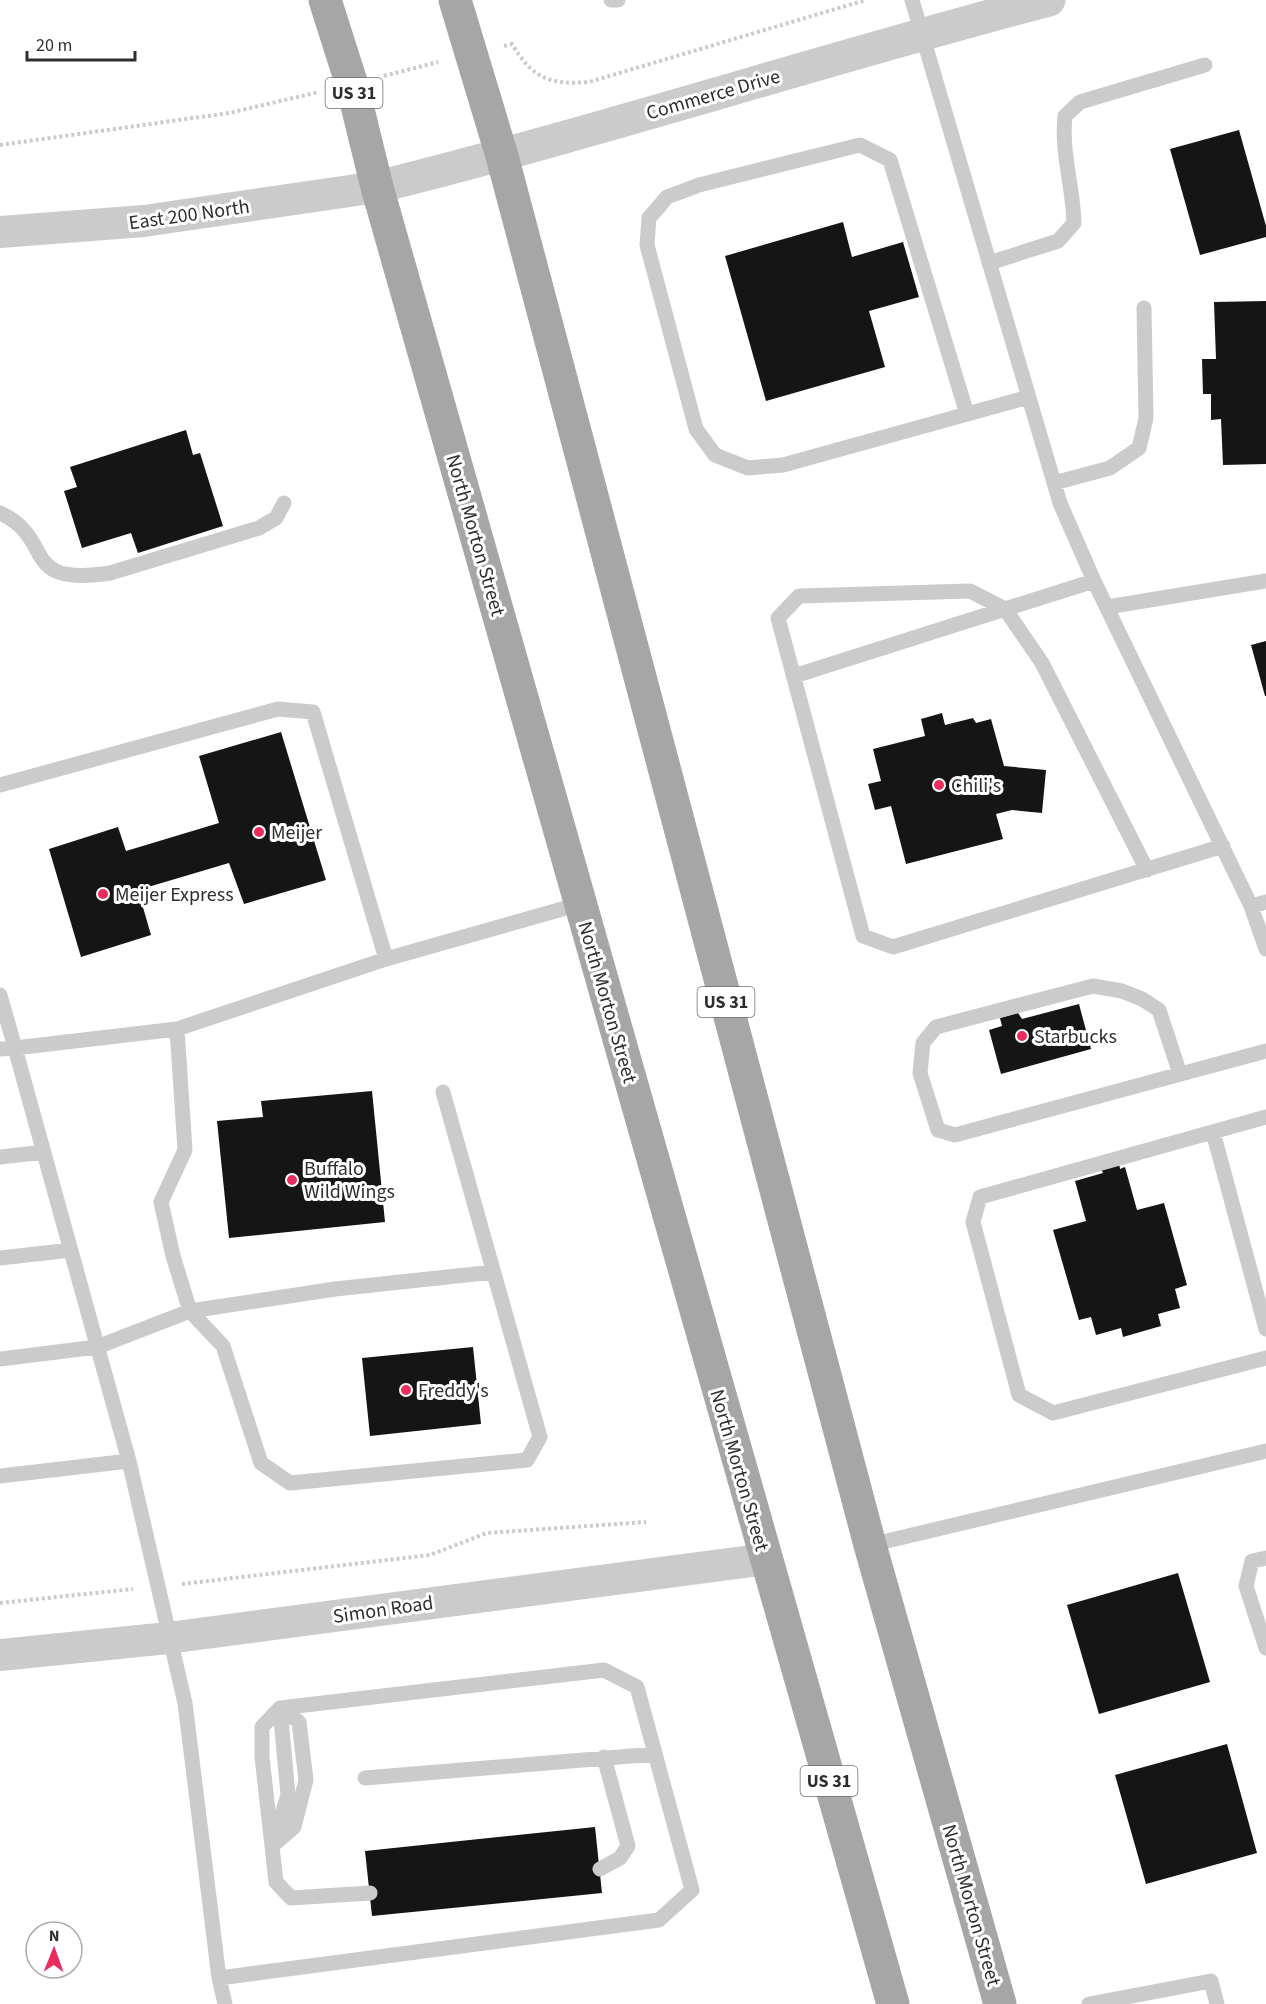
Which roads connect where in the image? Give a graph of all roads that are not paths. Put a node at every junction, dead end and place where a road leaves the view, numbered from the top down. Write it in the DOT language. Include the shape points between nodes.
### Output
graph roads {
  1 [pos="325,0"];
  2 [pos="455,0"];
  3 [pos="611,0"];
  4 [pos="618,0"];
  5 [pos="912,0"];
  6 [pos="1049,0"];
  7 [pos="920,34"];
  8 [pos="1205,65"];
  9 [pos="502,156"];
  10 [pos="378,187"];
  11 [pos="0,232"];
  12 [pos="989,263"];
  13 [pos="1144,308"];
  14 [pos="1029,397"];
  15 [pos="967,414"];
  16 [pos="1054,483"];
  17 [pos="284,503"];
  18 [pos="0,513"];
  19 [pos="1094,581"];
  20 [pos="1266,581"];
  21 [pos="1107,608"];
  22 [pos="1005,609"];
  23 [pos="794,676"];
  24 [pos="0,785"];
  25 [pos="1223,846"];
  26 [pos="1147,870"];
  27 [pos="580,904"];
  28 [pos="1259,904"];
  29 [pos="1266,949"];
  30 [pos="386,959"];
  31 [pos="0,995"];
  32 [pos="177,1029"];
  33 [pos="8,1049"];
  34 [pos="1266,1051"];
  35 [pos="1180,1074"];
  36 [pos="443,1092"];
  37 [pos="1266,1117"];
  38 [pos="1213,1132"];
  39 [pos="44,1152"];
  40 [pos="0,1157"];
  41 [pos="71,1250"];
  42 [pos="0,1258"];
  43 [pos="494,1272"];
  44 [pos="190,1311"];
  45 [pos="1266,1329"];
  46 [pos="97,1347"];
  47 [pos="1266,1358"];
  48 [pos="0,1359"];
  49 [pos="1266,1451"];
  50 [pos="129,1461"];
  51 [pos="0,1476"];
  52 [pos="870,1545"];
  53 [pos="1266,1558"];
  54 [pos="765,1559"];
  55 [pos="168,1638"];
  56 [pos="1266,1648"];
  57 [pos="0,1655"];
  58 [pos="280,1707"];
  59 [pos="655,1754"];
  60 [pos="604,1757"];
  61 [pos="366,1778"];
  62 [pos="272,1846"];
  63 [pos="600,1869"];
  64 [pos="369,1893"];
  65 [pos="219,1978"];
  66 [pos="225,2004"];
  67 [pos="893,2004"];
  68 [pos="1000,2004"];
  69 [pos="1089,2004"];
  70 [pos="1217,2004"];
  1 -- 10 [label="main road, North Morton Street / US 31"];
  2 -- 9 [label="main road, North Morton Street / US 31"];
  3 -- 4 [label="lane"];
  5 -- 7 [label="lane"];
  6 -- 7 [label="street, Commerce Drive"];
  7 -- 9 [label="street, Commerce Drive"];
  7 -- 12 [label="lane"];
  8 -- 12 [label="lane" via="1080,102 1065,116 1062,141 1073,195 1074,223 1058,241"];
  9 -- 10 [label="street, Commerce Drive"];
  9 -- 52 [label="main road, North Morton Street / US 31"];
  10 -- 11 [label="street, East 200 North" via="144,221"];
  10 -- 27 [label="main road, North Morton Street / US 31"];
  12 -- 14 [label="lane"];
  13 -- 16 [label="lane" via="1146,418 1139,448 1110,468"];
  14 -- 15 [label="lane"];
  14 -- 16 [label="lane"];
  15 -- 15 [label="lane" via="891,160 860,145 699,185 667,197 650,218 647,245 696,429 715,455 748,468 783,465"];
  16 -- 19 [label="lane"];
  17 -- 18 [label="lane" via="276,518 259,528 110,573 86,576 69,576 43,563 18,521"];
  19 -- 21 [label="lane"];
  19 -- 22 [label="lane"];
  20 -- 21 [label="lane"];
  21 -- 25 [label="lane"];
  22 -- 23 [label="lane"];
  22 -- 23 [label="lane" via="970,591 799,596 778,618"];
  22 -- 26 [label="lane" via="1042,663"];
  23 -- 26 [label="lane" via="863,936 893,947"];
  24 -- 30 [label="lane" via="278,709 313,712"];
  25 -- 26 [label="lane"];
  25 -- 28 [label="lane"];
  27 -- 30 [label="lane"];
  27 -- 54 [label="main road, North Morton Street / US 31"];
  28 -- 29 [label="lane"];
  30 -- 32 [label="lane"];
  31 -- 33 [label="lane"];
  32 -- 33 [label="lane"];
  32 -- 44 [label="lane" via="185,1150 161,1202"];
  33 -- 39 [label="lane"];
  34 -- 35 [label="lane"];
  35 -- 35 [label="lane" via="955,1135 938,1130 920,1073 923,1043 936,1027 1093,986 1122,991 1159,1010"];
  36 -- 43 [label="lane"];
  37 -- 38 [label="lane"];
  38 -- 45 [label="lane"];
  38 -- 47 [label="lane" via="980,1197 972,1222 1019,1395 1053,1413"];
  39 -- 40 [label="lane"];
  39 -- 41 [label="lane"];
  41 -- 42 [label="lane"];
  41 -- 46 [label="lane"];
  43 -- 44 [label="lane" via="335,1289"];
  43 -- 44 [label="lane" via="540,1437 527,1460 290,1483 261,1462 223,1346"];
  44 -- 46 [label="lane"];
  46 -- 48 [label="lane"];
  46 -- 50 [label="lane"];
  49 -- 52 [label="lane"];
  50 -- 51 [label="lane"];
  50 -- 55 [label="lane"];
  52 -- 68 [label="main road, North Morton Street / US 31"];
  53 -- 56 [label="lane" via="1252,1561 1246,1586"];
  54 -- 55 [label="street, Simon Road"];
  54 -- 67 [label="main road, North Morton Street / US 31"];
  55 -- 57 [label="street, Simon Road"];
  55 -- 65 [label="lane" via="185,1703"];
  58 -- 59 [label="lane" via="604,1670 637,1687"];
  58 -- 62 [label="lane" via="288,1795"];
  58 -- 62 [label="lane" via="262,1727"];
  59 -- 60 [label="lane"];
  59 -- 65 [label="lane" via="692,1890 659,1920"];
  60 -- 61 [label="lane"];
  60 -- 63 [label="lane" via="628,1846 620,1858"];
  62 -- 64 [label="lane" via="276,1881 291,1898"];
  65 -- 66 [label="lane"];
  69 -- 70 [label="lane" via="1211,1981"];
}
